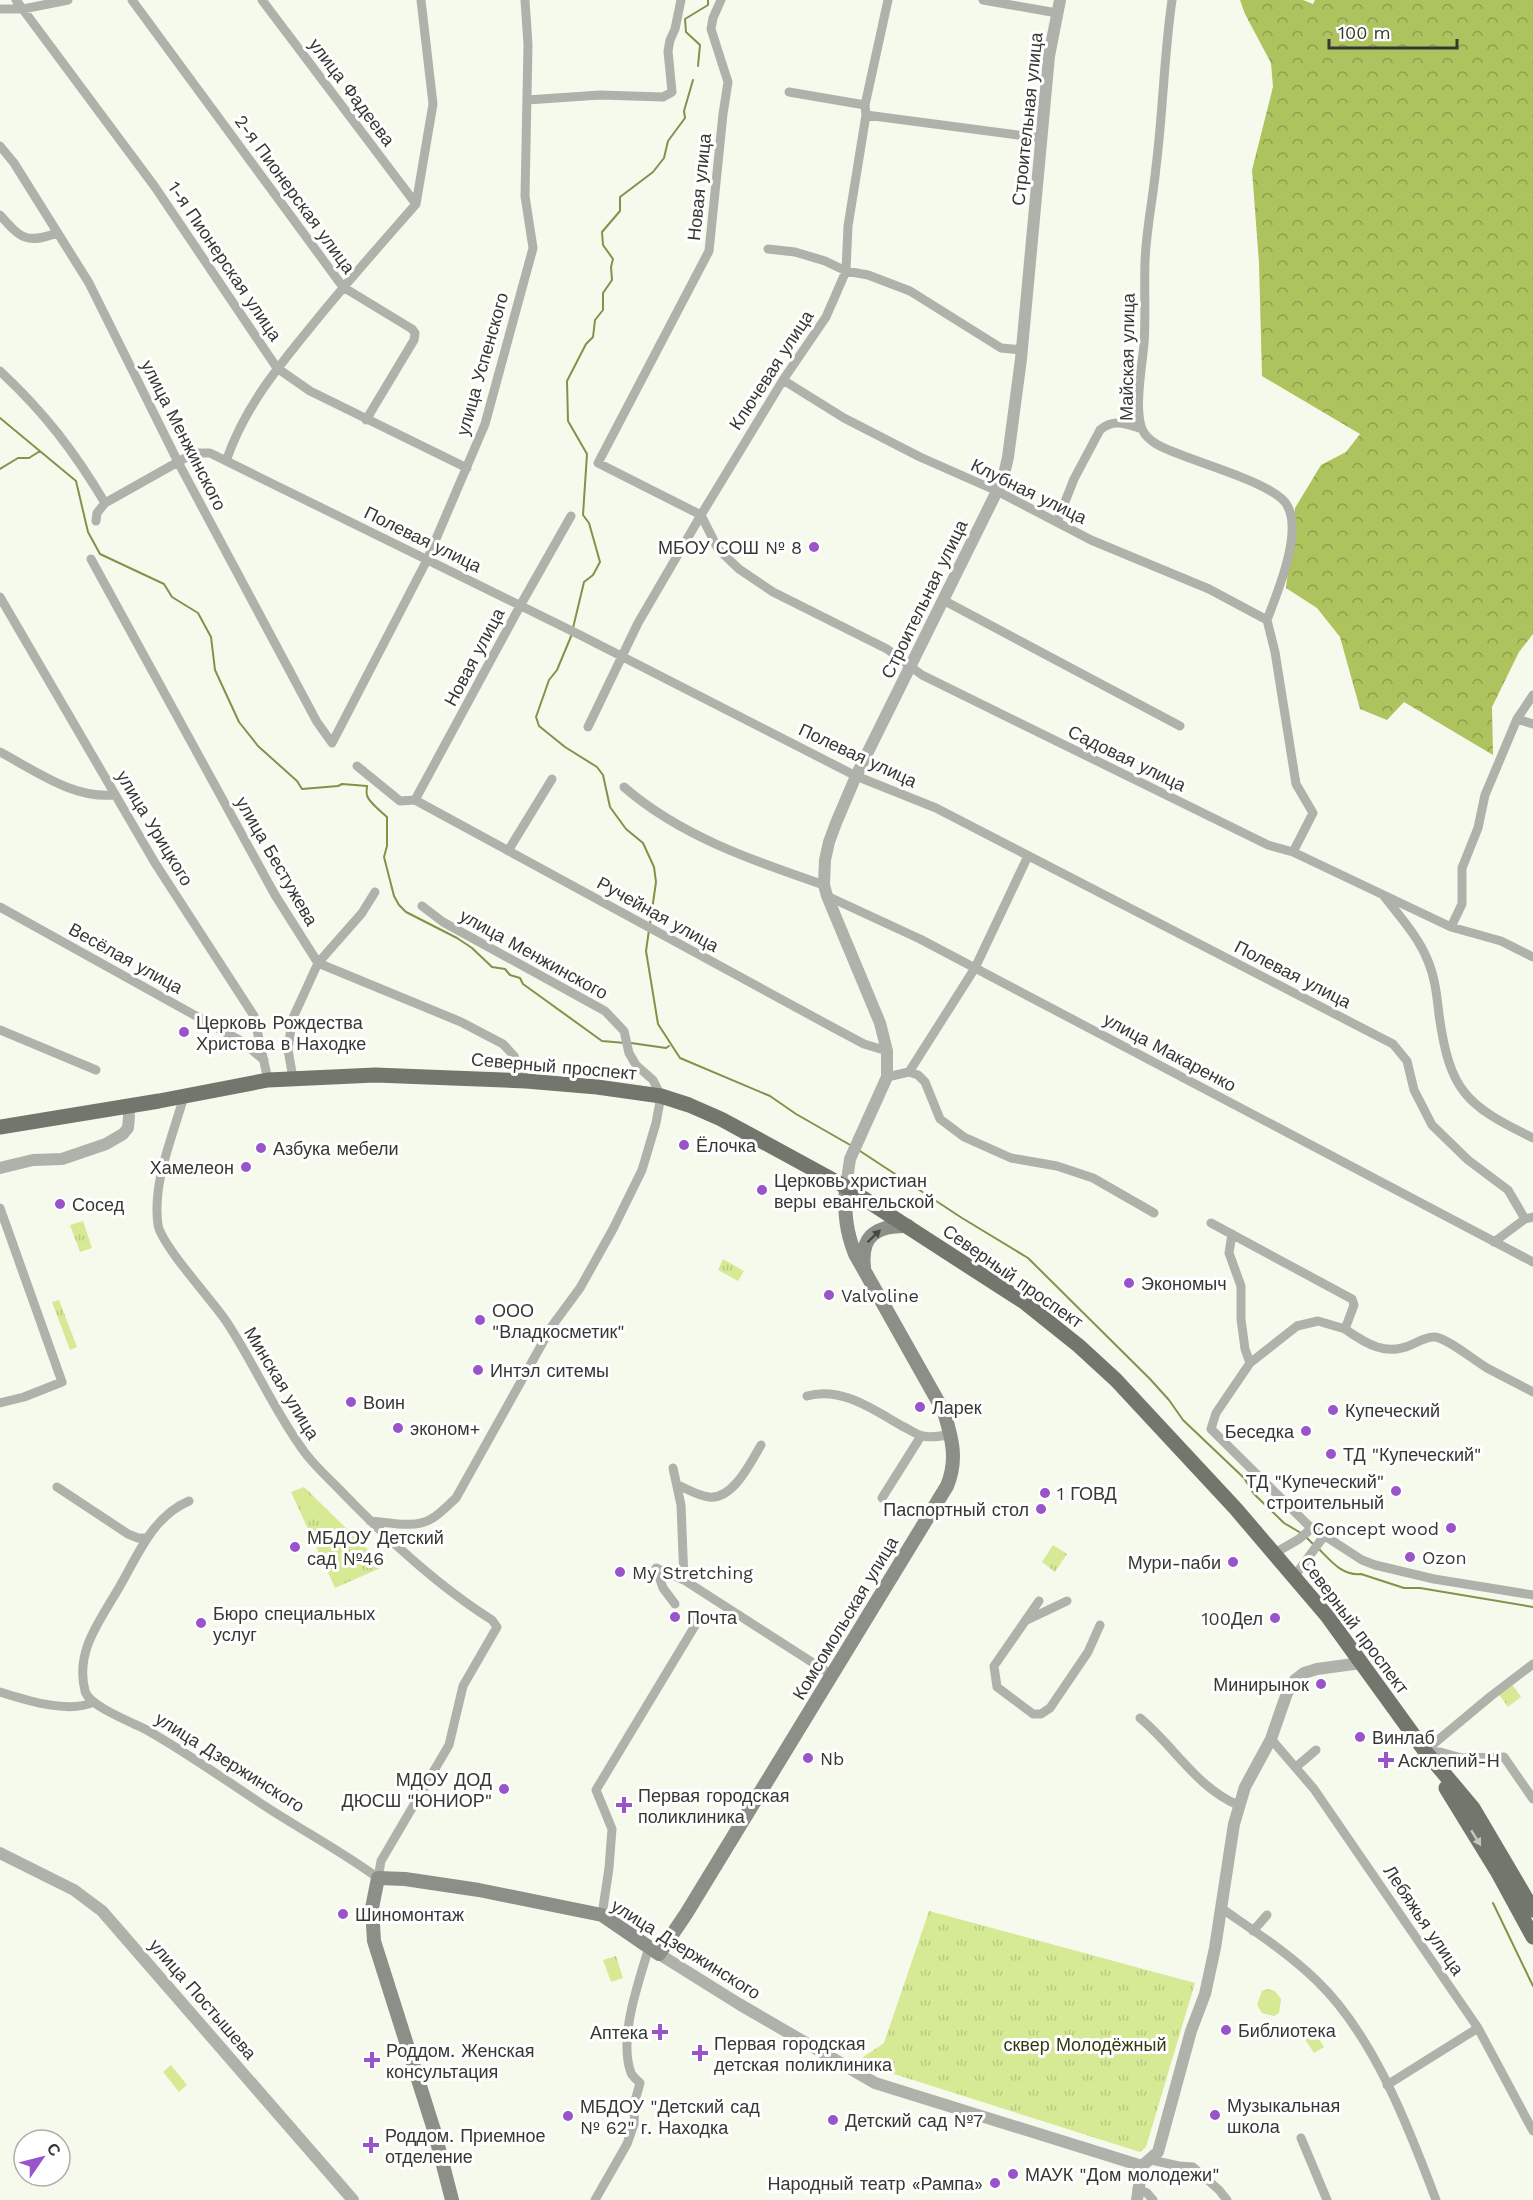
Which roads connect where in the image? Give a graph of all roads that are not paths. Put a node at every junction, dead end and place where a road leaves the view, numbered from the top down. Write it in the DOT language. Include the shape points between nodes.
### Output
graph roads {
  1 [pos="16,0"];
  2 [pos="68,0"];
  3 [pos="132,0"];
  4 [pos="262,0"];
  5 [pos="421,0"];
  6 [pos="525,0"];
  7 [pos="681,0"];
  8 [pos="721,0"];
  9 [pos="888,0"];
  10 [pos="983,0"];
  11 [pos="1172,0"];
  12 [pos="1059,6"];
  13 [pos="0,9"];
  14 [pos="23,9"];
  15 [pos="789,92"];
  16 [pos="527,100"];
  17 [pos="865,105"];
  18 [pos="866,115"];
  19 [pos="1041,138"];
  20 [pos="0,146"];
  21 [pos="416,204"];
  22 [pos="0,215"];
  23 [pos="57,232"];
  24 [pos="768,249"];
  25 [pos="846,271"];
  26 [pos="343,287"];
  27 [pos="1022,351"];
  28 [pos="277,368"];
  29 [pos="0,371"];
  30 [pos="783,380"];
  31 [pos="366,420"];
  32 [pos="1142,429"];
  33 [pos="226,461"];
  34 [pos="178,462"];
  35 [pos="467,468"];
  36 [pos="997,491"];
  37 [pos="105,503"];
  38 [pos="701,514"];
  39 [pos="571,516"];
  40 [pos="96,521"];
  41 [pos="1057,522"];
  42 [pos="91,559"];
  43 [pos="427,560"];
  44 [pos="0,597"];
  45 [pos="944,600"];
  46 [pos="520,606"];
  47 [pos="1267,620"];
  48 [pos="622,657"];
  49 [pos="910,668"];
  50 [pos="1533,695"];
  51 [pos="1517,719"];
  52 [pos="1533,724"];
  53 [pos="1180,726"];
  54 [pos="588,727"];
  55 [pos="332,744"];
  56 [pos="0,752"];
  57 [pos="357,766"];
  58 [pos="856,776"];
  59 [pos="552,779"];
  60 [pos="624,788"];
  61 [pos="115,795"];
  62 [pos="415,800"];
  63 [pos="508,851"];
  64 [pos="1293,852"];
  65 [pos="1028,856"];
  66 [pos="826,891"];
  67 [pos="375,892"];
  68 [pos="1383,894"];
  69 [pos="422,906"];
  70 [pos="0,907"];
  71 [pos="1452,927"];
  72 [pos="1533,957"];
  73 [pos="318,963"];
  74 [pos="975,968"];
  75 [pos="0,1030"];
  76 [pos="887,1051"];
  77 [pos="264,1060"];
  78 [pos="96,1070"];
  79 [pos="909,1072"];
  80 [pos="887,1077"];
  81 [pos="292,1078"];
  82 [pos="268,1080"];
  83 [pos="526,1081"];
  84 [pos="184,1096"];
  85 [pos="661,1096"];
  86 [pos="128,1106"];
  87 [pos="0,1127"];
  88 [pos="1533,1138"];
  89 [pos="0,1168"];
  90 [pos="846,1187"];
  91 [pos="0,1208"];
  92 [pos="1154,1214"];
  93 [pos="1529,1218"];
  94 [pos="1211,1223"];
  95 [pos="908,1226"];
  96 [pos="1232,1234"];
  97 [pos="1494,1242"];
  98 [pos="1533,1262"];
  99 [pos="864,1269"];
  100 [pos="1345,1329"];
  101 [pos="1250,1363"];
  102 [pos="1533,1392"];
  103 [pos="807,1396"];
  104 [pos="0,1403"];
  105 [pos="951,1434"];
  106 [pos="921,1436"];
  107 [pos="761,1445"];
  108 [pos="673,1468"];
  109 [pos="678,1485"];
  110 [pos="57,1487"];
  111 [pos="882,1498"];
  112 [pos="189,1501"];
  113 [pos="369,1521"];
  114 [pos="1308,1532"];
  115 [pos="147,1538"];
  116 [pos="1322,1540"];
  117 [pos="1275,1553"];
  118 [pos="1294,1576"];
  119 [pos="684,1580"];
  120 [pos="1533,1595"];
  121 [pos="1039,1601"];
  122 [pos="1067,1602"];
  123 [pos="675,1604"];
  124 [pos="693,1618"];
  125 [pos="1025,1622"];
  126 [pos="1100,1625"];
  127 [pos="1361,1663"];
  128 [pos="1533,1664"];
  129 [pos="832,1675"];
  130 [pos="0,1692"];
  131 [pos="92,1701"];
  132 [pos="1140,1718"];
  133 [pos="1271,1739"];
  134 [pos="1316,1750"];
  135 [pos="1425,1752"];
  136 [pos="1296,1767"];
  137 [pos="1533,1799"];
  138 [pos="1238,1805"];
  139 [pos="0,1853"];
  140 [pos="378,1878"];
  141 [pos="1221,1908"];
  142 [pos="1532,1908"];
  143 [pos="602,1915"];
  144 [pos="1267,1916"];
  145 [pos="1254,1930"];
  146 [pos="1533,1937"];
  147 [pos="654,1950"];
  148 [pos="1478,2028"];
  149 [pos="1387,2085"];
  150 [pos="1533,2131"];
  151 [pos="1301,2138"];
  152 [pos="1146,2163"];
  153 [pos="1137,2194"];
  154 [pos="353,2200"];
  155 [pos="452,2200"];
  156 [pos="595,2200"];
  157 [pos="1154,2200"];
  158 [pos="1227,2200"];
  159 [pos="1327,2200"];
  160 [pos="1436,2200"];
  1 -- 14 [label="street, 1-я Пионерская улица"];
  2 -- 14 [label="street"];
  3 -- 26 [label="street, 2-я Пионерская улица"];
  4 -- 21 [label="street, улица Фадеева"];
  5 -- 21 [label="street" via="433,104"];
  6 -- 16 [label="street, улица Успенского"];
  7 -- 16 [label="street" via="668,51 672,92 663,97 600,95"];
  8 -- 38 [label="street, Новая улица" via="711,29 729,82 709,251 598,463"];
  9 -- 17 [label="street, Ключевая улица"];
  10 -- 12 [label="street"];
  11 -- 32 [label="street, Майская улица" via="1148,217 1139,394"];
  12 -- 19 [label="street, Строительная улица" via="1049,56"];
  13 -- 14 [label="street"];
  14 -- 28 [label="street, 1-я Пионерская улица" via="155,187"];
  15 -- 17 [label="street"];
  16 -- 35 [label="street, улица Успенского" via="525,196 533,248 485,424"];
  17 -- 18 [label="street, Ключевая улица"];
  18 -- 19 [label="street"];
  18 -- 25 [label="street, Ключевая улица" via="848,226"];
  19 -- 27 [label="street, Строительная улица"];
  20 -- 23 [label="street, улица Менжинского"];
  21 -- 26 [label="street"];
  22 -- 23 [label="street" via="21,236 39,240"];
  23 -- 34 [label="street, улица Менжинского" via="89,283"];
  24 -- 25 [label="street" via="795,252"];
  25 -- 27 [label="street" via="910,291 1001,348"];
  25 -- 30 [label="street, Ключевая улица" via="826,317"];
  26 -- 28 [label="street"];
  26 -- 31 [label="street, 2-я Пионерская улица" via="415,333"];
  27 -- 36 [label="street, Строительная улица" via="1008,457"];
  28 -- 31 [label="street, 1-я Пионерская улица" via="310,391"];
  28 -- 33 [label="street" via="236,434"];
  29 -- 37 [label="street" via="52,424"];
  30 -- 36 [label="street, Клубная улица" via="844,418"];
  30 -- 38 [label="street, Ключевая улица"];
  31 -- 35 [label="street, 1-я Пионерская улица"];
  32 -- 41 [label="street" via="1115,422 1100,430"];
  32 -- 47 [label="street, Майская улица" via="1147,438 1165,449 1259,485 1284,500 1292,515 1293,533"];
  33 -- 34 [label="street, Полевая улица" via="210,453 194,453"];
  33 -- 43 [label="street, Полевая улица"];
  34 -- 37 [label="street, Полевая улица"];
  34 -- 55 [label="street, улица Менжинского"];
  35 -- 43 [label="street, улица Успенского"];
  36 -- 41 [label="street, Клубная улица"];
  36 -- 45 [label="street, Строительная улица"];
  37 -- 40 [label="street"];
  38 -- 48 [label="street, Ключевая улица"];
  38 -- 49 [label="street, Садовая улица" via="718,549 739,570 773,592 887,650"];
  39 -- 46 [label="street, Новая улица"];
  41 -- 47 [label="street, Клубная улица"];
  42 -- 73 [label="street, улица Бестужева" via="275,895"];
  43 -- 46 [label="street, Полевая улица"];
  43 -- 55 [label="street, улица Успенского"];
  44 -- 61 [label="street, улица Урицкого"];
  45 -- 49 [label="street, Строительная улица"];
  45 -- 53 [label="street"];
  46 -- 48 [label="street, Полевая улица"];
  46 -- 62 [label="street, Новая улица"];
  47 -- 64 [label="street" via="1296,784 1312,813"];
  48 -- 54 [label="street, Ключевая улица"];
  48 -- 58 [label="street, Полевая улица"];
  49 -- 58 [label="street, Строительная улица"];
  49 -- 64 [label="street, Садовая улица" via="1268,845"];
  50 -- 51 [label="street"];
  51 -- 52 [label="street"];
  51 -- 71 [label="street" via="1485,795 1478,828 1462,868 1462,904"];
  56 -- 61 [label="street" via="75,791"];
  57 -- 62 [label="street" via="400,801"];
  58 -- 65 [label="street, Полевая улица" via="936,808"];
  58 -- 66 [label="street, Строительная улица" via="829,842"];
  59 -- 63 [label="street"];
  60 -- 66 [label="street, улица Макаренко" via="705,840"];
  61 -- 77 [label="street, улица Урицкого" via="254,1016"];
  62 -- 63 [label="street, Ручейная улица"];
  63 -- 76 [label="street, Ручейная улица" via="864,1044"];
  64 -- 68 [label="street, Садовая улица"];
  65 -- 74 [label="street"];
  65 -- 93 [label="street, Полевая улица" via="1393,1044 1407,1060 1414,1090 1432,1125 1468,1160 1508,1190"];
  66 -- 74 [label="street, улица Макаренко"];
  66 -- 76 [label="street, Строительная улица" via="880,1023"];
  67 -- 73 [label="street" via="362,913"];
  68 -- 71 [label="street, Садовая улица"];
  68 -- 88 [label="street" via="1418,939 1429,961 1446,1057 1453,1075 1468,1098 1496,1120"];
  69 -- 85 [label="street, улица Менжинского" via="528,971 605,1011 624,1031 629,1053 653,1080"];
  70 -- 77 [label="street, Весёлая улица" via="242,1041"];
  71 -- 72 [label="street, Садовая улица" via="1501,941"];
  73 -- 81 [label="street" via="288,1035"];
  73 -- 83 [label="street" via="461,1022 503,1044 514,1056"];
  74 -- 79 [label="street"];
  74 -- 97 [label="street, улица Макаренко"];
  75 -- 78 [label="street"];
  76 -- 80 [label="street, Строительная улица"];
  77 -- 82 [label="street, улица Урицкого"];
  79 -- 80 [label="street"];
  79 -- 92 [label="street" via="925,1082 940,1119 964,1137 1011,1158 1057,1166 1093,1178"];
  80 -- 90 [label="street, Строительная улица" via="850,1159"];
  81 -- 82 [label="main road, Северный проспект"];
  81 -- 83 [label="main road, Северный проспект" via="375,1075"];
  82 -- 84 [label="main road, Северный проспект"];
  83 -- 85 [label="main road, Северный проспект"];
  84 -- 86 [label="main road, Северный проспект"];
  84 -- 113 [label="street, Минская улица" via="159,1185 161,1234 240,1343 304,1452"];
  85 -- 90 [label="main road, Северный проспект" via="721,1119"];
  85 -- 113 [label="street" via="642,1170 613,1228 580,1288 552,1326 456,1498 426,1522"];
  86 -- 87 [label="main road, Северный проспект"];
  86 -- 89 [label="street" via="128,1128 106,1144 62,1159 33,1160"];
  90 -- 95 [label="main road, Северный проспект"];
  90 -- 99 [label="main road, Комсомольская улица" via="844,1214 848,1236"];
  91 -- 104 [label="street" via="62,1382"];
  93 -- 97 [label="street"];
  94 -- 96 [label="street"];
  99 -- 95 [label="main road, one-way" via="862,1253 873,1234 888,1226"];
  95 -- 117 [label="main road, Северный проспект" via="1024,1302 1078,1346 1116,1380"];
  96 -- 100 [label="street" via="1352,1299 1354,1305"];
  96 -- 101 [label="street" via="1229,1252 1240,1286 1241,1319"];
  97 -- 98 [label="street, улица Макаренко"];
  99 -- 105 [label="main road, Комсомольская улица" via="933,1390"];
  100 -- 101 [label="street" via="1318,1321 1297,1326"];
  100 -- 102 [label="street" via="1385,1350 1403,1349 1434,1336"];
  101 -- 114 [label="street" via="1216,1413 1211,1430"];
  103 -- 106 [label="street" via="818,1392 848,1398"];
  105 -- 106 [label="street"];
  105 -- 129 [label="main road, Комсомольская улица" via="953,1471 947,1486"];
  106 -- 111 [label="street"];
  107 -- 109 [label="street" via="739,1481 717,1497"];
  108 -- 109 [label="street"];
  109 -- 119 [label="street"];
  110 -- 115 [label="street" via="128,1534"];
  112 -- 115 [label="street" via="162,1518"];
  113 -- 140 [label="street, Минская улица" via="497,1627 462,1686 448,1745 381,1861"];
  114 -- 116 [label="street"];
  114 -- 117 [label="street"];
  115 -- 131 [label="street" via="85,1649 82,1668 86,1693"];
  116 -- 118 [label="street"];
  116 -- 120 [label="street" via="1375,1565"];
  117 -- 118 [label="main road, Северный проспект"];
  118 -- 127 [label="main road, Северный проспект"];
  119 -- 123 [label="street" via="656,1568 663,1588"];
  119 -- 129 [label="street"];
  121 -- 125 [label="street"];
  122 -- 125 [label="street"];
  124 -- 143 [label="street" via="696,1624 596,1790 612,1829"];
  125 -- 126 [label="street" via="994,1666 997,1687 1033,1714 1050,1708 1088,1652"];
  127 -- 133 [label="street" via="1317,1669 1295,1680"];
  127 -- 135 [label="main road, Северный проспект"];
  128 -- 135 [label="street"];
  129 -- 147 [label="main road, Комсомольская улица" via="686,1914"];
  130 -- 131 [label="street" via="54,1705 84,1706"];
  131 -- 140 [label="street, улица Дзержинского" via="156,1736"];
  132 -- 138 [label="street" via="1205,1785"];
  133 -- 136 [label="street, Лебяжья улица"];
  133 -- 138 [label="street"];
  134 -- 136 [label="street"];
  135 -- 137 [label="street" via="1462,1758 1504,1757"];
  135 -- 142 [label="main road, Северный проспект" via="1473,1808"];
  135 -- 146 [label="main road, Северный проспект, one-way"];
  136 -- 148 [label="street, Лебяжья улица"];
  138 -- 141 [label="street"];
  139 -- 154 [label="street, улица Постышева" via="74,1890 102,1911"];
  140 -- 143 [label="main road, улица Дзержинского" via="479,1890"];
  140 -- 155 [label="main road" via="372,1908 374,1941"];
  141 -- 145 [label="street"];
  141 -- 152 [label="street" via="1205,1994 1158,2152"];
  143 -- 147 [label="main road, улица Дзержинского"];
  144 -- 145 [label="street"];
  145 -- 149 [label="street" via="1318,1981 1364,2041"];
  147 -- 152 [label="street, улица Дзержинского" via="875,2084"];
  147 -- 156 [label="street" via="629,2016 630,2069 640,2083 634,2124"];
  148 -- 149 [label="street"];
  148 -- 150 [label="street, Лебяжья улица"];
  149 -- 160 [label="street"];
  151 -- 159 [label="street"];
  152 -- 153 [label="street"];
  152 -- 158 [label="street" via="1193,2167"];
  153 -- 157 [label="street" via="1147,2193"];
}
